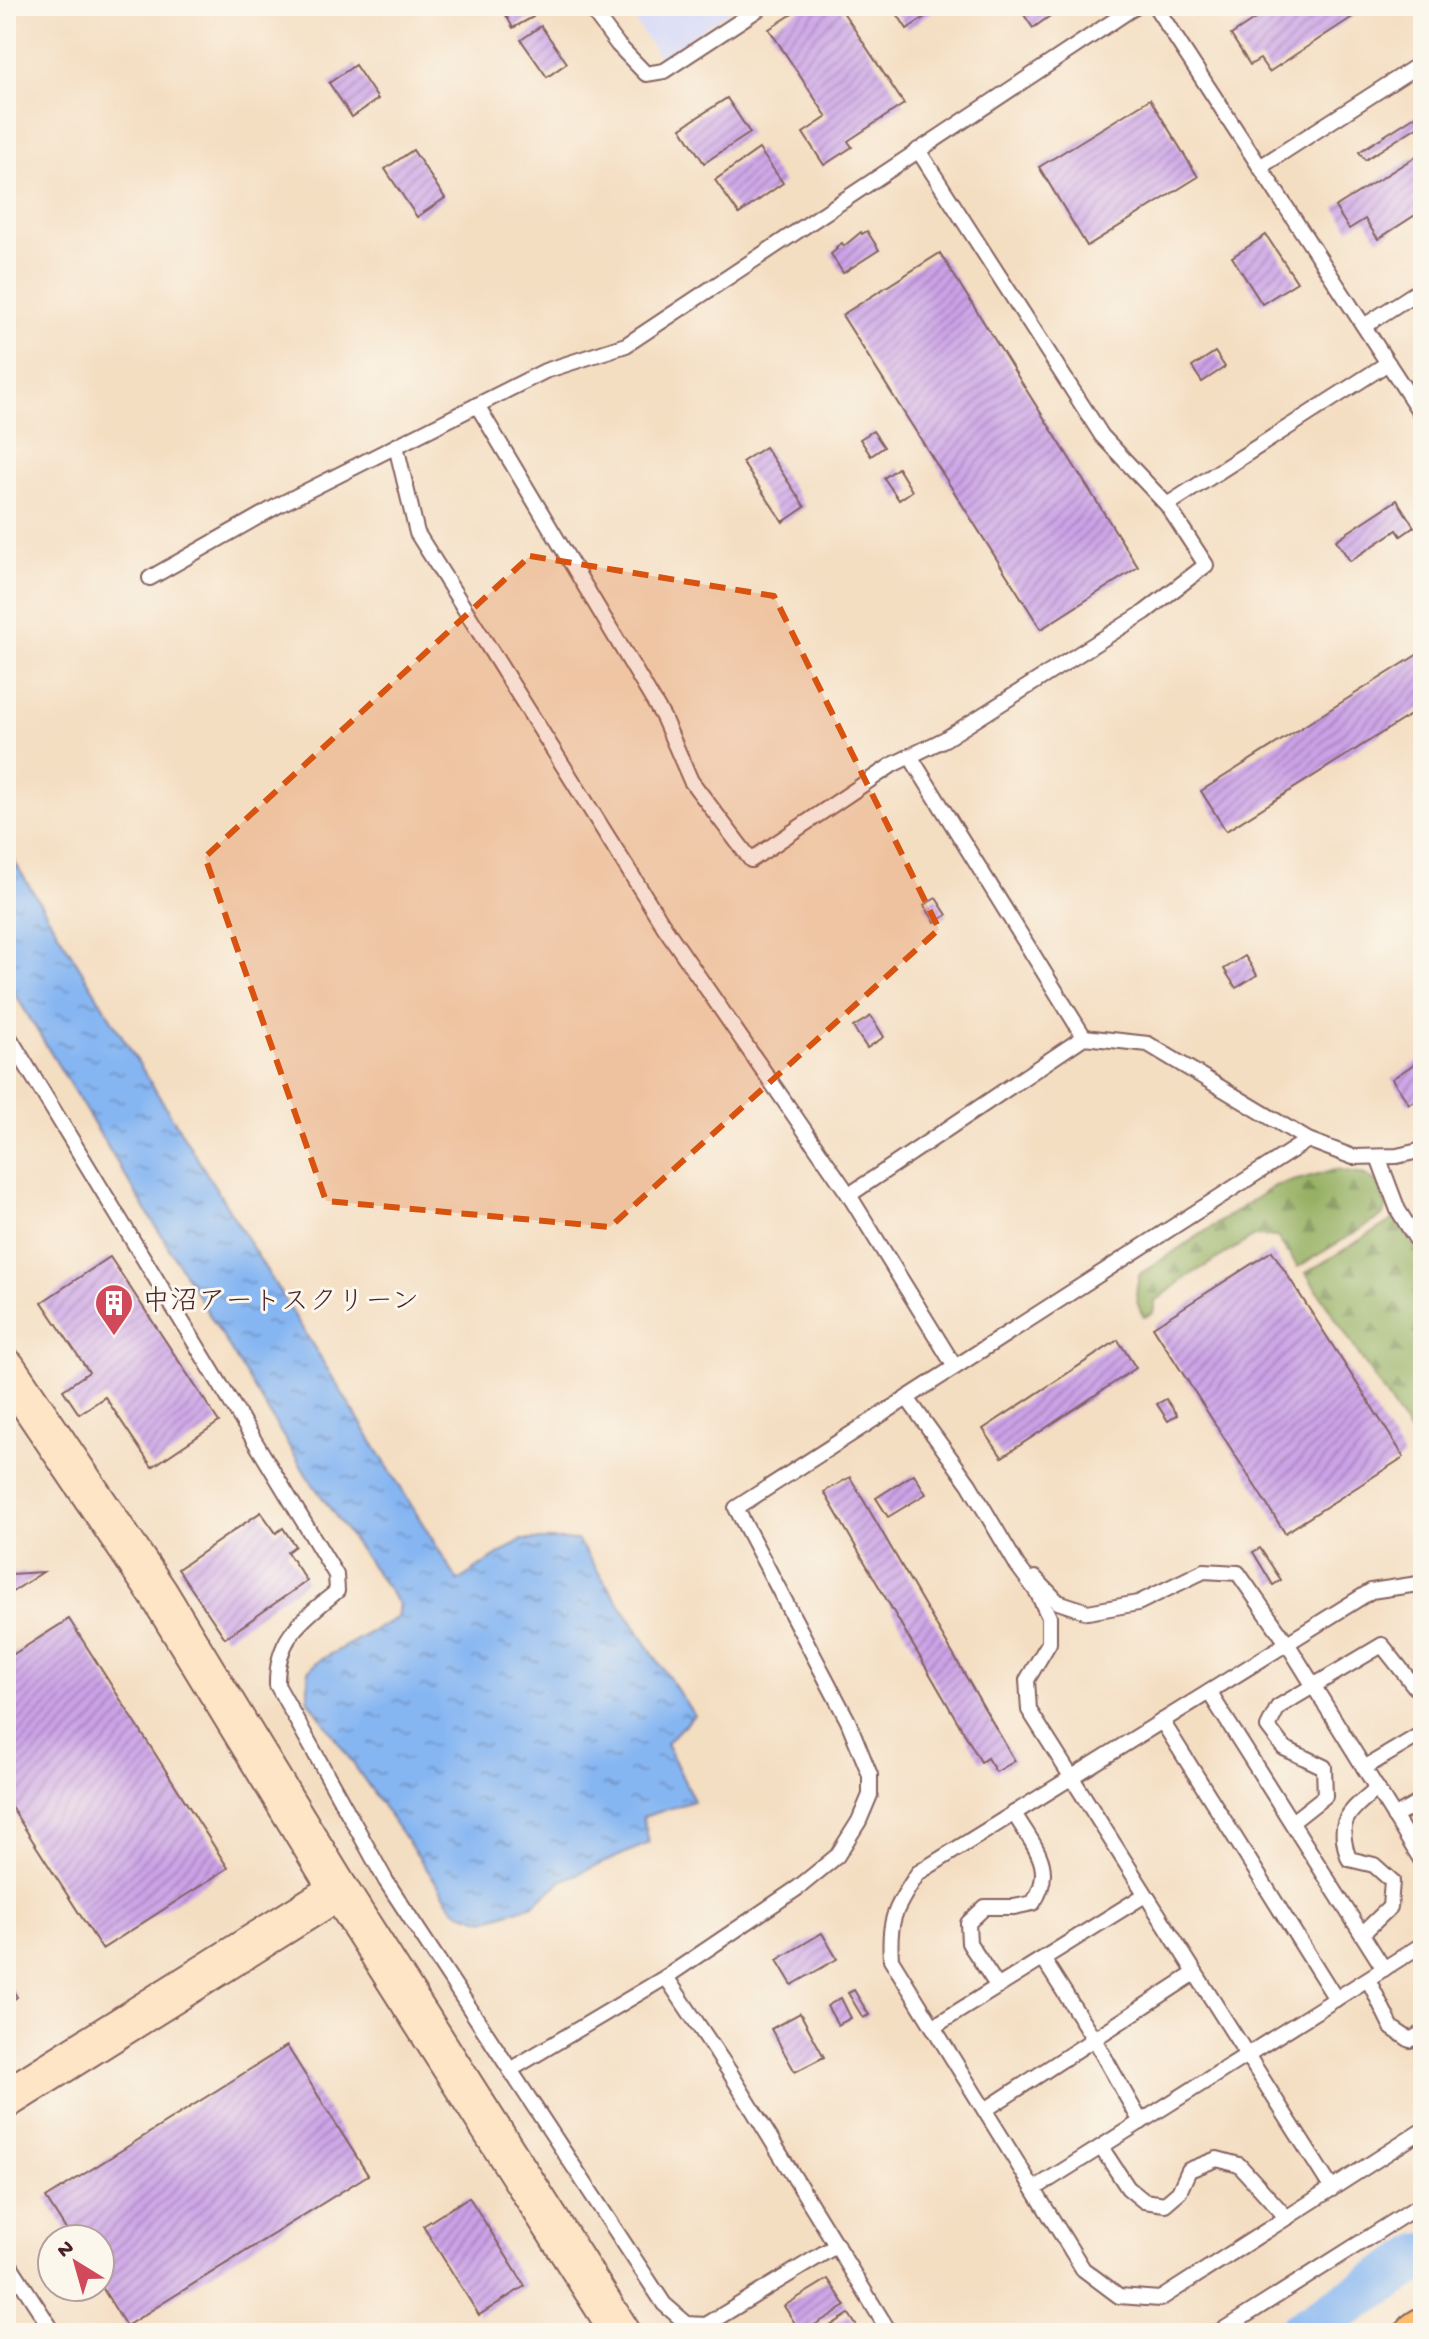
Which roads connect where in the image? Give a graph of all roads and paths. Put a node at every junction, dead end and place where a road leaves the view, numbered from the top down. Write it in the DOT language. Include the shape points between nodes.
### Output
graph roads {
  1 [pos="589,6"];
  2 [pos="763,6"];
  3 [pos="1136,6"];
  4 [pos="1155,6"];
  5 [pos="1423,62"];
  6 [pos="918,150"];
  7 [pos="1260,167"];
  8 [pos="1423,288"];
  9 [pos="1364,326"];
  10 [pos="1388,363"];
  11 [pos="477,405"];
  12 [pos="1423,417"];
  13 [pos="396,446"];
  14 [pos="1167,505"];
  15 [pos="150,578"];
  16 [pos="910,756"];
  17 [pos="6,1032"];
  18 [pos="1084,1037"];
  19 [pos="1308,1140"];
  20 [pos="1423,1150"];
  21 [pos="1378,1157"];
  22 [pos="849,1195"];
  23 [pos="1423,1250"];
  24 [pos="955,1367"];
  25 [pos="6,1368"];
  26 [pos="907,1398"];
  27 [pos="969,1484"];
  28 [pos="1423,1587"];
  29 [pos="1287,1643"];
  30 [pos="1423,1682"];
  31 [pos="1313,1686"];
  32 [pos="1209,1692"];
  33 [pos="1162,1721"];
  34 [pos="1423,1733"];
  35 [pos="1364,1768"];
  36 [pos="1071,1778"];
  37 [pos="1377,1788"];
  38 [pos="1423,1800"];
  39 [pos="1014,1813"];
  40 [pos="1394,1817"];
  41 [pos="1292,1822"];
  42 [pos="1423,1863"];
  43 [pos="339,1890"];
  44 [pos="1145,1895"];
  45 [pos="1362,1934"];
  46 [pos="1423,1944"];
  47 [pos="1043,1959"];
  48 [pos="1384,1969"];
  49 [pos="1195,1973"];
  50 [pos="666,1977"];
  51 [pos="1368,1979"];
  52 [pos="998,1987"];
  53 [pos="1336,1999"];
  54 [pos="933,2027"];
  55 [pos="1423,2033"];
  56 [pos="1094,2039"];
  57 [pos="1247,2056"];
  58 [pos="510,2070"];
  59 [pos="6,2099"];
  60 [pos="985,2110"];
  61 [pos="1141,2122"];
  62 [pos="1423,2130"];
  63 [pos="1101,2147"];
  64 [pos="1034,2189"];
  65 [pos="1332,2189"];
  66 [pos="1423,2203"];
  67 [pos="1287,2218"];
  68 [pos="837,2245"];
  69 [pos="6,2259"];
  70 [pos="1423,2329"];
  71 [pos="54,2333"];
  72 [pos="621,2333"];
  73 [pos="890,2333"];
  74 [pos="1218,2333"];
  75 [pos="1417,2333"];
  1 -- 2 [label="lane" via="646,74 664,71"];
  3 -- 6 [label="lane"];
  4 -- 7 [label="lane"];
  5 -- 7 [label="lane"];
  6 -- 11 [label="lane" via="626,345 545,371"];
  6 -- 14 [label="lane" via="1102,436"];
  7 -- 9 [label="lane"];
  8 -- 9 [label="lane"];
  9 -- 10 [label="lane"];
  10 -- 12 [label="lane"];
  10 -- 14 [label="lane"];
  11 -- 13 [label="lane"];
  11 -- 16 [label="lane" via="663,717 691,781 751,860"];
  13 -- 15 [label="lane"];
  13 -- 22 [label="lane" via="417,533 665,928"];
  14 -- 16 [label="lane" via="1206,565 1145,612"];
  16 -- 18 [label="lane"];
  17 -- 58 [label="lane" via="336,1575 337,1591 294,1627 283,1645 277,1685 386,1881"];
  18 -- 19 [label="lane" via="1148,1044"];
  18 -- 22 [label="lane"];
  19 -- 21 [label="lane" via="1353,1157"];
  19 -- 24 [label="lane"];
  20 -- 21 [label="lane"];
  21 -- 23 [label="lane" via="1398,1210"];
  22 -- 24 [label="lane"];
  24 -- 26 [label="lane"];
  25 -- 43 [label="street" via="158,1593"];
  26 -- 27 [label="lane"];
  26 -- 50 [label="lane" via="736,1508 848,1721 870,1775 870,1795 837,1856"];
  27 -- 29 [label="lane" via="1058,1602 1088,1612 1138,1603 1204,1571 1238,1573"];
  27 -- 36 [label="lane" via="1049,1617 1049,1643 1027,1680 1029,1710"];
  28 -- 29 [label="lane" via="1371,1591"];
  29 -- 31 [label="lane"];
  29 -- 32 [label="lane"];
  30 -- 31 [label="lane" via="1415,1687 1382,1645"];
  31 -- 35 [label="lane"];
  31 -- 41 [label="lane" via="1278,1707 1268,1727 1284,1748 1324,1767 1325,1796"];
  32 -- 33 [label="lane"];
  32 -- 41 [label="lane"];
  33 -- 36 [label="lane"];
  33 -- 53 [label="lane"];
  34 -- 35 [label="lane"];
  35 -- 37 [label="lane"];
  36 -- 39 [label="lane"];
  36 -- 44 [label="lane"];
  37 -- 40 [label="lane"];
  37 -- 45 [label="lane" via="1348,1814 1342,1839 1349,1859 1374,1865 1392,1881 1390,1907"];
  38 -- 40 [label="lane"];
  39 -- 52 [label="lane" via="1044,1865 1043,1888 1033,1903 985,1907 968,1923 969,1943"];
  39 -- 54 [label="lane" via="918,1873 898,1904 889,1930 891,1959"];
  40 -- 42 [label="lane"];
  41 -- 45 [label="lane"];
  43 -- 59 [label="street"];
  43 -- 72 [label="street"];
  44 -- 47 [label="lane"];
  44 -- 49 [label="lane"];
  45 -- 48 [label="lane"];
  46 -- 48 [label="lane"];
  47 -- 52 [label="lane"];
  47 -- 56 [label="lane"];
  48 -- 51 [label="lane"];
  49 -- 56 [label="lane"];
  49 -- 57 [label="lane"];
  50 -- 58 [label="lane"];
  50 -- 68 [label="lane"];
  51 -- 53 [label="lane"];
  51 -- 55 [label="lane" via="1392,2028 1410,2040"];
  52 -- 54 [label="lane"];
  53 -- 57 [label="lane"];
  54 -- 60 [label="lane"];
  56 -- 60 [label="lane"];
  56 -- 61 [label="lane"];
  57 -- 61 [label="lane"];
  57 -- 65 [label="lane"];
  58 -- 68 [label="lane" via="664,2304 687,2324 706,2325"];
  60 -- 64 [label="lane"];
  61 -- 63 [label="lane"];
  62 -- 65 [label="lane"];
  63 -- 64 [label="lane"];
  63 -- 67 [label="lane" via="1128,2188 1144,2201 1165,2204 1179,2192 1189,2170 1217,2159 1239,2165"];
  64 -- 67 [label="lane" via="1083,2269 1119,2296 1160,2299"];
  65 -- 67 [label="lane"];
  66 -- 74 [label="lane"];
  68 -- 73 [label="lane"];
  69 -- 71 [label="lane"];
  70 -- 75 [label="main road"];
}
